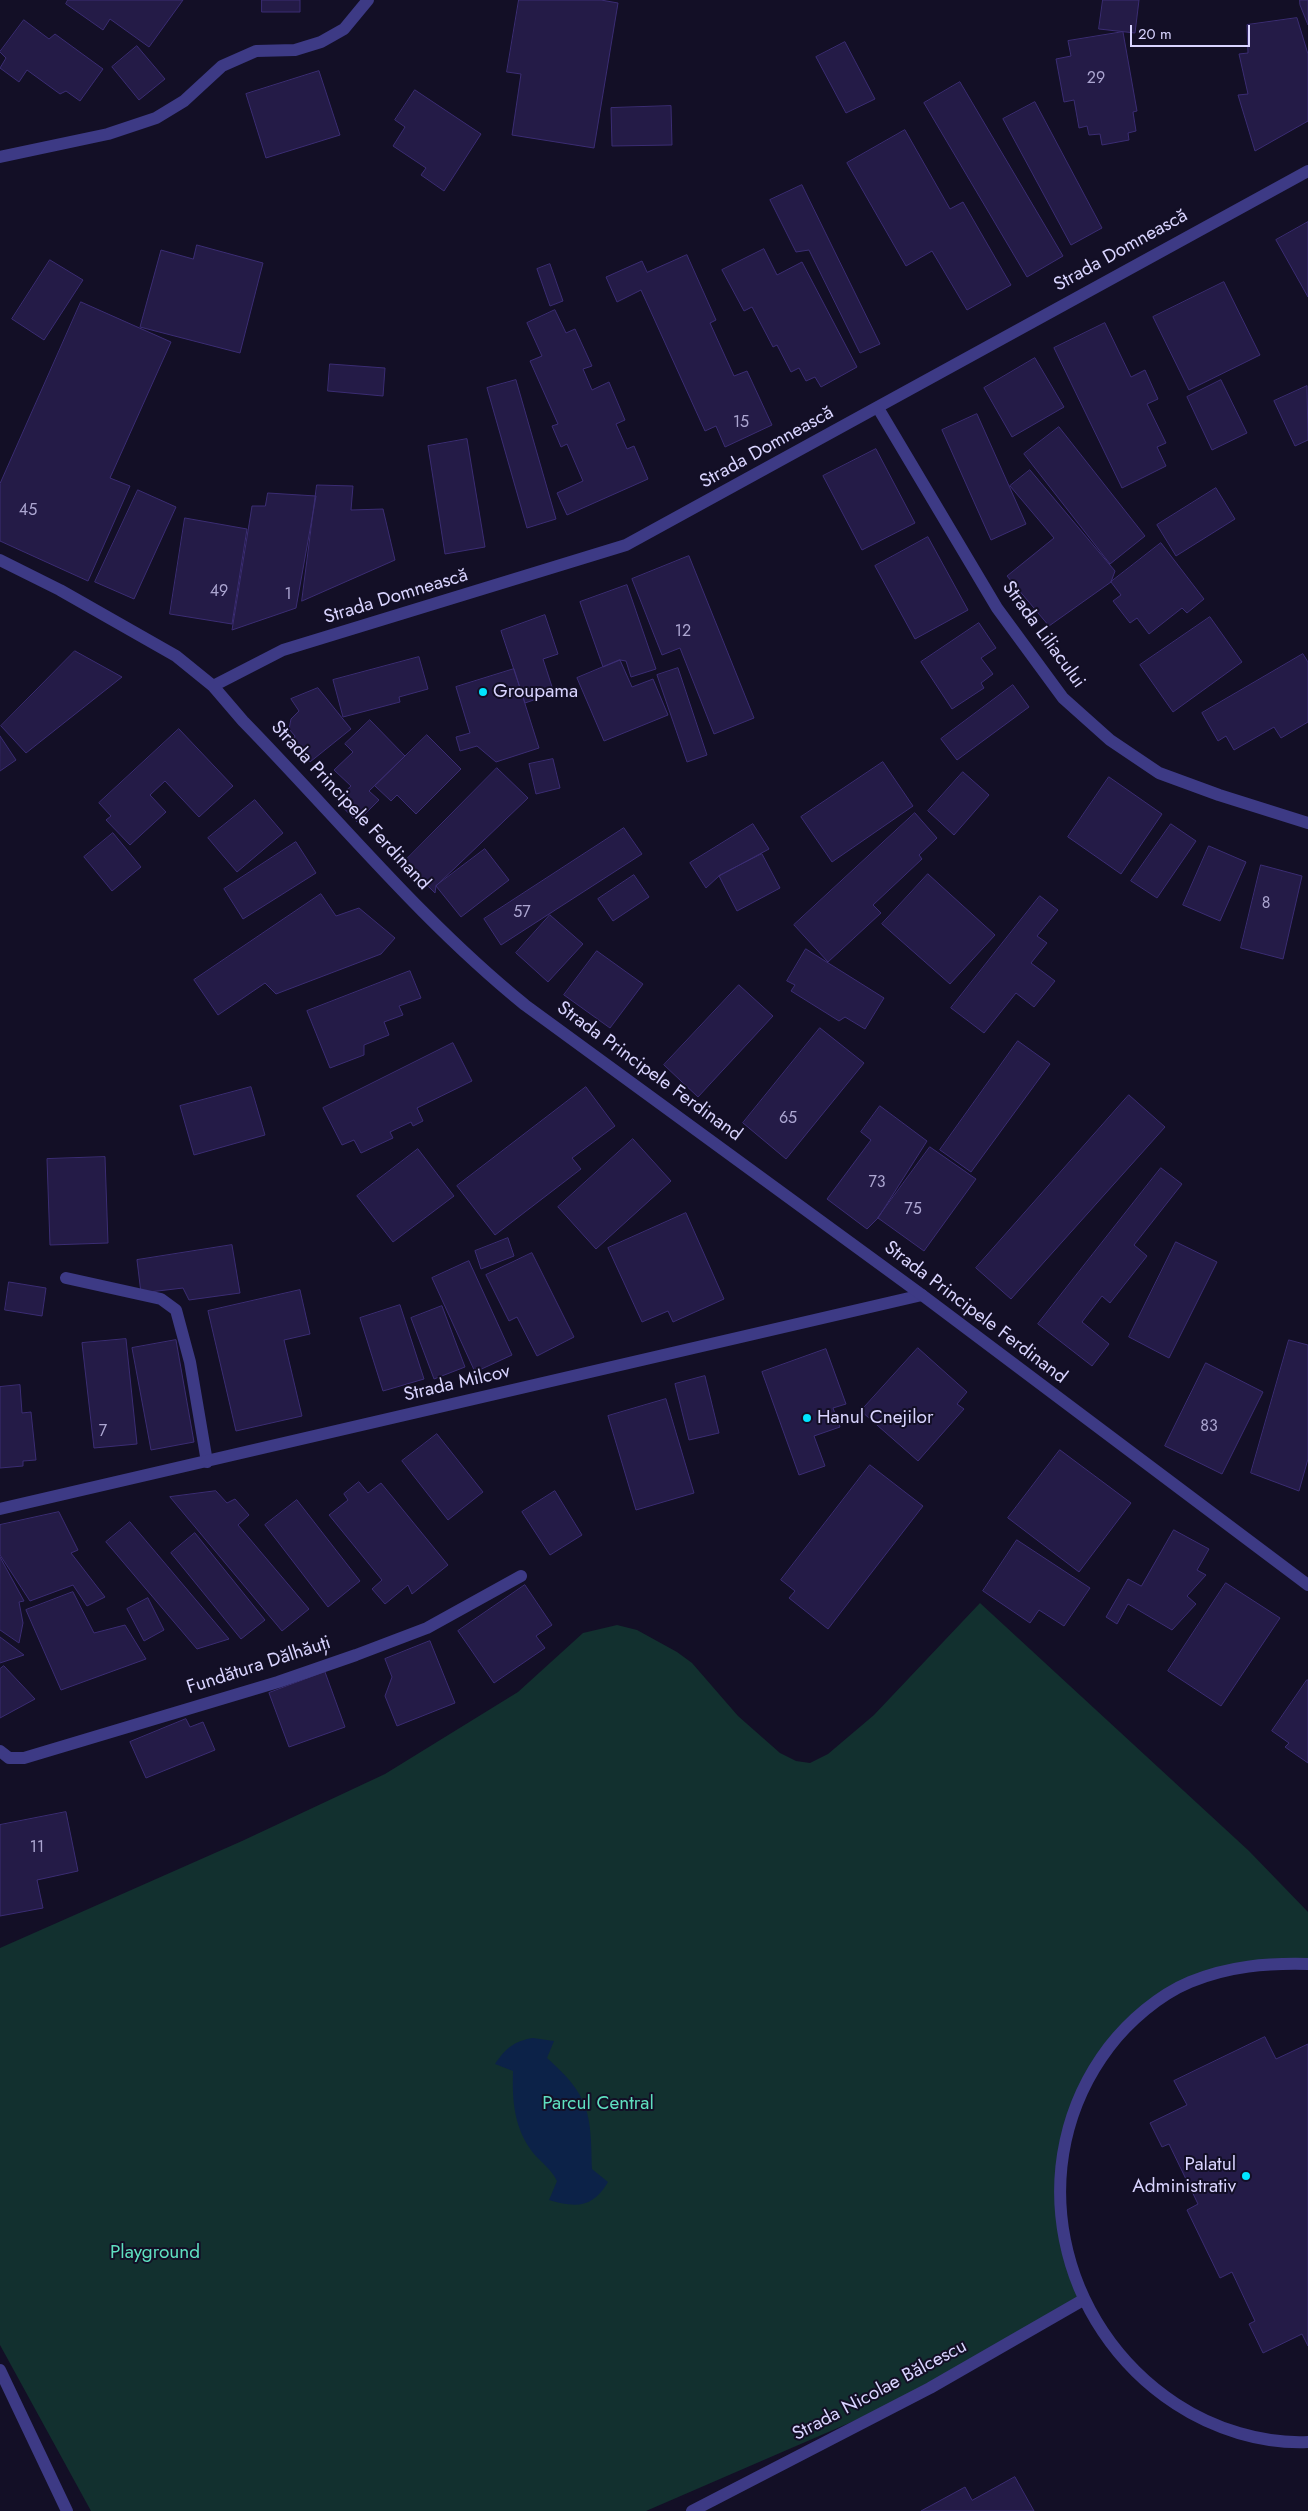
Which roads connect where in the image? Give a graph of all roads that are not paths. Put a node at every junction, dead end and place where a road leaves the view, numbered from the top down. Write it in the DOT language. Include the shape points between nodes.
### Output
graph roads {
  1 [pos="368,0"];
  2 [pos="0,157"];
  3 [pos="1308,171"];
  4 [pos="878,408"];
  5 [pos="0,560"];
  6 [pos="213,686"];
  7 [pos="1308,823"];
  8 [pos="66,1278"];
  9 [pos="922,1295"];
  10 [pos="207,1462"];
  11 [pos="0,1509"];
  12 [pos="521,1576"];
  13 [pos="1308,1585"];
  14 [pos="0,1751"];
  15 [pos="1308,1964"];
  16 [pos="1083,2300"];
  17 [pos="0,2370"];
  18 [pos="1308,2442"];
  19 [pos="67,2511"];
  20 [pos="692,2511"];
  1 -- 2 [label="street" via="344,29 321,42 295,50 256,51 222,66 184,101 156,118 108,134"];
  3 -- 4 [label="street, Strada Domnească"];
  4 -- 6 [label="street, Strada Domnească" via="626,546 283,650"];
  4 -- 7 [label="street, Strada Liliacului" via="997,608 1063,698 1110,740 1159,773 1219,796"];
  5 -- 6 [label="street, Strada Principele Ferdinand" via="176,656"];
  6 -- 9 [label="street, Strada Principele Ferdinand" via="442,932 483,971"];
  8 -- 10 [label="street" via="161,1298 176,1310 190,1362"];
  9 -- 10 [label="street, Strada Milcov"];
  9 -- 13 [label="street, Strada Principele Ferdinand"];
  10 -- 11 [label="street, Strada Milcov"];
  12 -- 14 [label="street, Fundătura Dălhăuți" via="427,1628 278,1682 24,1758 9,1758"];
  15 -- 16 [label="street" via="1268,1964 1226,1970 1188,1982 1124,2028 1098,2061 1077,2105 1060,2178 1061,2219 1069,2259"];
  16 -- 18 [label="street" via="1104,2336 1128,2366 1157,2392 1190,2413 1225,2429 1263,2439"];
  16 -- 20 [label="street, Strada Nicolae Bălcescu" via="930,2388"];
  17 -- 19 [label="street"];
}
